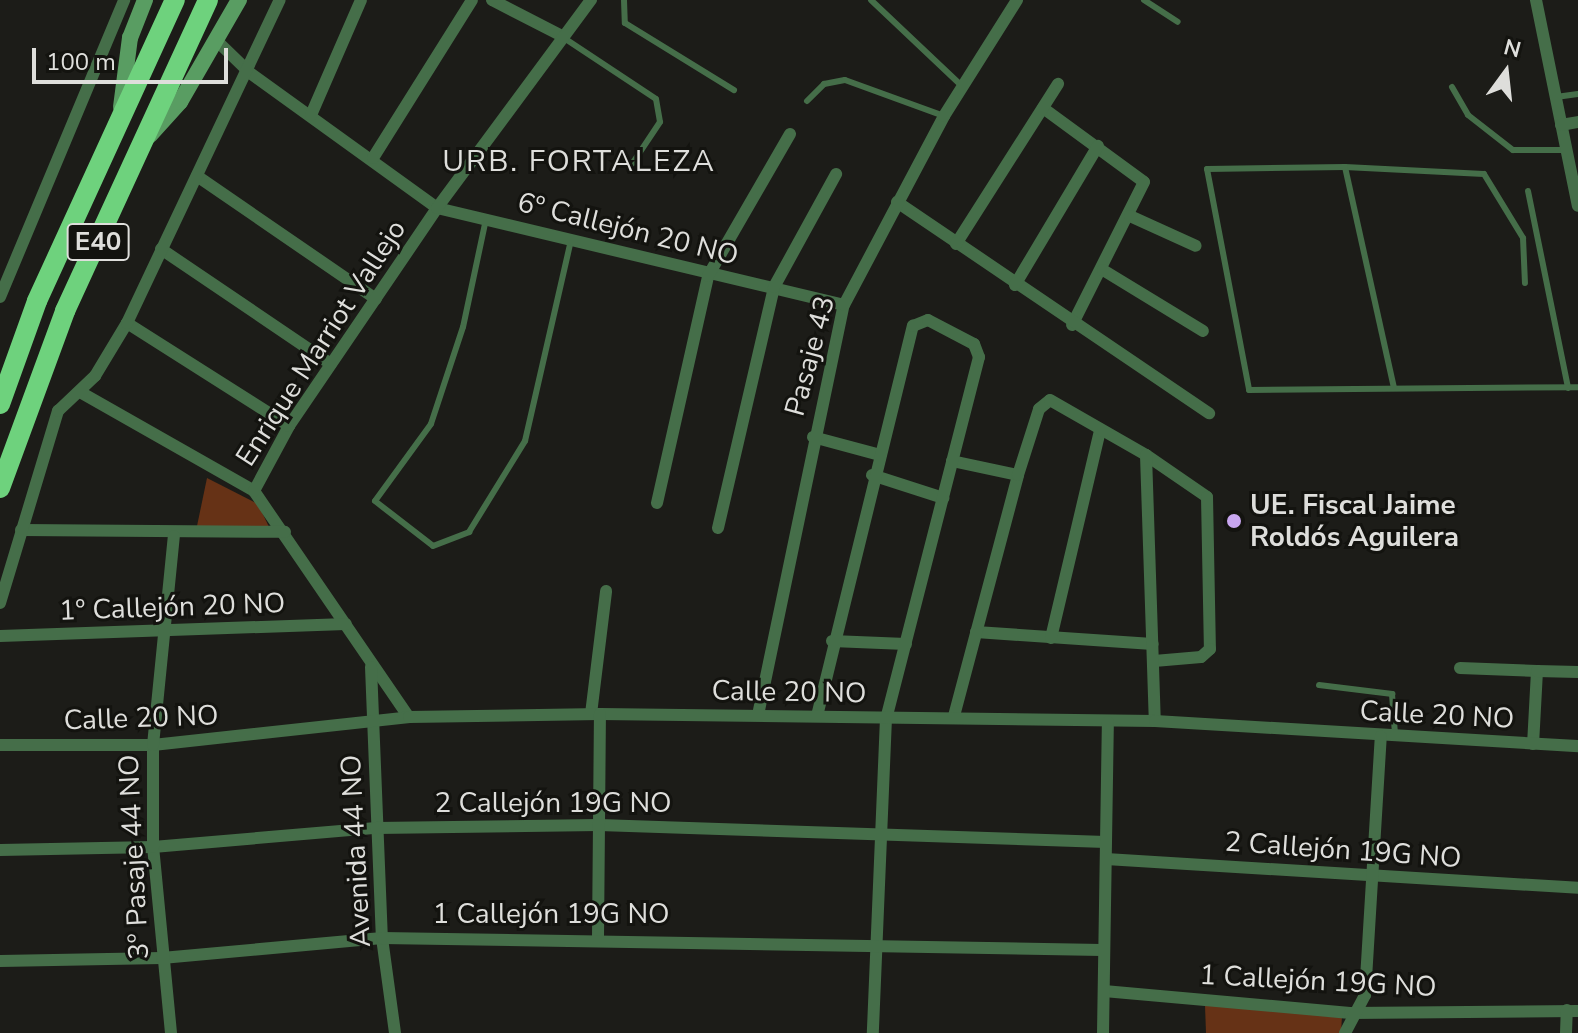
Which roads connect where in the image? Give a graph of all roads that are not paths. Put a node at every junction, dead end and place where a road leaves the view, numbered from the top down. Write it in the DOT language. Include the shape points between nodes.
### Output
graph roads {
  1 [pos="124,0"];
  2 [pos="145,0"];
  3 [pos="175,0"];
  4 [pos="208,0"];
  5 [pos="239,0"];
  6 [pos="280,0"];
  7 [pos="361,0"];
  8 [pos="472,0"];
  9 [pos="492,0"];
  10 [pos="579,0"];
  11 [pos="591,0"];
  12 [pos="624,0"];
  13 [pos="871,0"];
  14 [pos="1017,0"];
  15 [pos="1144,0"];
  16 [pos="1536,0"];
  17 [pos="579,19"];
  18 [pos="1178,22"];
  19 [pos="564,37"];
  20 [pos="217,41"];
  21 [pos="250,73"];
  22 [pos="1058,84"];
  23 [pos="961,85"];
  24 [pos="1452,87"];
  25 [pos="734,90"];
  26 [pos="1578,94"];
  27 [pos="1556,97"];
  28 [pos="807,101"];
  29 [pos="1043,108"];
  30 [pos="311,115"];
  31 [pos="944,116"];
  32 [pos="119,122"];
  33 [pos="1578,122"];
  34 [pos="1561,125"];
  35 [pos="790,134"];
  36 [pos="144,142"];
  37 [pos="1098,146"];
  38 [pos="1567,150"];
  39 [pos="373,158"];
  40 [pos="632,164"];
  41 [pos="1345,167"];
  42 [pos="836,174"];
  43 [pos="197,176"];
  44 [pos="1528,191"];
  45 [pos="897,202"];
  46 [pos="1578,206"];
  47 [pos="437,208"];
  48 [pos="1130,216"];
  49 [pos="486,219"];
  50 [pos="571,240"];
  51 [pos="956,244"];
  52 [pos="1196,246"];
  53 [pos="161,249"];
  54 [pos="1103,270"];
  55 [pos="708,276"];
  56 [pos="1525,283"];
  57 [pos="1015,285"];
  58 [pos="774,287"];
  59 [pos="0,297"];
  60 [pos="376,299"];
  61 [pos="844,305"];
  62 [pos="127,323"];
  63 [pos="1072,325"];
  64 [pos="1203,331"];
  65 [pos="331,364"];
  66 [pos="1578,387"];
  67 [pos="1394,388"];
  68 [pos="1568,388"];
  69 [pos="80,392"];
  70 [pos="0,404"];
  71 [pos="1209,413"];
  72 [pos="289,426"];
  73 [pos="1100,430"];
  74 [pos="813,437"];
  75 [pos="880,455"];
  76 [pos="1146,455"];
  77 [pos="952,461"];
  78 [pos="872,475"];
  79 [pos="1018,475"];
  80 [pos="0,488"];
  81 [pos="254,491"];
  82 [pos="943,498"];
  83 [pos="657,503"];
  84 [pos="718,528"];
  85 [pos="21,530"];
  86 [pos="285,532"];
  87 [pos="174,536"];
  88 [pos="606,591"];
  89 [pos="0,603"];
  90 [pos="346,624"];
  91 [pos="976,632"];
  92 [pos="0,636"];
  93 [pos="159,636"];
  94 [pos="1051,638"];
  95 [pos="832,641"];
  96 [pos="906,644"];
  97 [pos="1153,644"];
  98 [pos="1154,661"];
  99 [pos="371,667"];
  100 [pos="1460,668"];
  101 [pos="1537,671"];
  102 [pos="1578,672"];
  103 [pos="1319,685"];
  104 [pos="595,714"];
  105 [pos="758,715"];
  106 [pos="817,716"];
  107 [pos="954,716"];
  108 [pos="409,717"];
  109 [pos="886,718"];
  110 [pos="1155,721"];
  111 [pos="1108,722"];
  112 [pos="375,726"];
  113 [pos="1381,736"];
  114 [pos="1395,737"];
  115 [pos="1533,744"];
  116 [pos="0,745"];
  117 [pos="153,745"];
  118 [pos="1578,746"];
  119 [pos="599,825"];
  120 [pos="376,828"];
  121 [pos="881,831"];
  122 [pos="1106,842"];
  123 [pos="153,847"];
  124 [pos="0,850"];
  125 [pos="1106,859"];
  126 [pos="1369,877"];
  127 [pos="1578,888"];
  128 [pos="598,937"];
  129 [pos="382,938"];
  130 [pos="876,945"];
  131 [pos="1102,950"];
  132 [pos="162,958"];
  133 [pos="0,961"];
  134 [pos="1104,991"];
  135 [pos="1573,1010"];
  136 [pos="1350,1013"];
  137 [pos="171,1033"];
  138 [pos="395,1033"];
  139 [pos="873,1033"];
  140 [pos="1103,1033"];
  141 [pos="1345,1033"];
  142 [pos="1566,1033"];
  1 -- 59 [label="street"];
  2 -- 32 [label="main road" via="130,38"];
  3 -- 32 [label="highway, E40"];
  4 -- 36 [label="highway, E40"];
  5 -- 20 [label="main road"];
  6 -- 21 [label="street"];
  7 -- 30 [label="street"];
  8 -- 39 [label="street"];
  9 -- 19 [label="street"];
  10 -- 17 [label="street"];
  11 -- 17 [label="street, Enrique Marriot Vallejo"];
  12 -- 25 [label="lane" via="625,23"];
  13 -- 23 [label="lane"];
  14 -- 23 [label="street, Pasaje 43"];
  15 -- 18 [label="lane"];
  16 -- 27 [label="street"];
  17 -- 19 [label="street, Enrique Marriot Vallejo"];
  19 -- 40 [label="lane" via="656,99 660,122"];
  19 -- 47 [label="street, Enrique Marriot Vallejo"];
  20 -- 21 [label="street, 6º Callejón 20 NO"];
  20 -- 36 [label="main road" via="180,102"];
  21 -- 30 [label="street, 6º Callejón 20 NO"];
  21 -- 43 [label="street"];
  22 -- 29 [label="street"];
  23 -- 31 [label="street, Pasaje 43"];
  24 -- 38 [label="lane" via="1468,115 1513,150"];
  26 -- 27 [label="lane"];
  27 -- 34 [label="street"];
  28 -- 31 [label="lane" via="824,84 845,80"];
  29 -- 37 [label="street"];
  29 -- 51 [label="street"];
  30 -- 39 [label="street, 6º Callejón 20 NO"];
  31 -- 45 [label="street, Pasaje 43"];
  32 -- 70 [label="highway, E40" via="37,301"];
  33 -- 34 [label="street"];
  34 -- 38 [label="street"];
  35 -- 55 [label="street"];
  36 -- 80 [label="highway, E40" via="65,311"];
  37 -- 48 [label="street" via="1144,182"];
  37 -- 57 [label="street"];
  38 -- 46 [label="street"];
  39 -- 47 [label="street, 6º Callejón 20 NO"];
  41 -- 56 [label="lane" via="1484,174 1523,238"];
  41 -- 67 [label="lane"];
  41 -- 67 [label="lane" via="1207,169 1247,383 1253,392"];
  42 -- 58 [label="street"];
  43 -- 53 [label="street"];
  43 -- 60 [label="street"];
  44 -- 68 [label="lane"];
  45 -- 51 [label="street"];
  45 -- 61 [label="street, Pasaje 43"];
  47 -- 49 [label="street, 6º Callejón 20 NO"];
  47 -- 60 [label="street, Enrique Marriot Vallejo"];
  48 -- 52 [label="street"];
  48 -- 54 [label="street"];
  49 -- 50 [label="street, 6º Callejón 20 NO"];
  49 -- 50 [label="lane" via="463,327 431,424 375,501 433,546 469,532 525,441"];
  50 -- 55 [label="street, 6º Callejón 20 NO"];
  51 -- 57 [label="street"];
  53 -- 62 [label="street"];
  53 -- 65 [label="street"];
  54 -- 63 [label="street"];
  54 -- 64 [label="street"];
  55 -- 58 [label="street, 6º Callejón 20 NO"];
  55 -- 83 [label="street"];
  57 -- 63 [label="street"];
  58 -- 61 [label="street, 6º Callejón 20 NO"];
  58 -- 84 [label="street"];
  60 -- 65 [label="street, Enrique Marriot Vallejo"];
  61 -- 74 [label="street, Pasaje 43"];
  62 -- 69 [label="street"];
  62 -- 72 [label="street"];
  63 -- 71 [label="street"];
  65 -- 72 [label="street, Enrique Marriot Vallejo"];
  66 -- 68 [label="lane"];
  67 -- 68 [label="lane"];
  69 -- 81 [label="street"];
  69 -- 85 [label="street" via="58,411"];
  72 -- 81 [label="street, Enrique Marriot Vallejo"];
  73 -- 76 [label="street"];
  73 -- 79 [label="street" via="1043,403"];
  73 -- 94 [label="street"];
  74 -- 75 [label="street"];
  74 -- 105 [label="street, Pasaje 43"];
  75 -- 77 [label="street" via="913,326 928,320 978,349"];
  75 -- 78 [label="street"];
  76 -- 97 [label="street"];
  76 -- 98 [label="street" via="1207,497 1210,649 1201,657"];
  77 -- 79 [label="street"];
  77 -- 82 [label="street"];
  78 -- 82 [label="street"];
  78 -- 95 [label="street"];
  79 -- 91 [label="street"];
  81 -- 86 [label="street, Enrique Marriot Vallejo"];
  82 -- 96 [label="street"];
  85 -- 87 [label="street"];
  85 -- 89 [label="street"];
  86 -- 87 [label="street"];
  86 -- 90 [label="street, Enrique Marriot Vallejo"];
  87 -- 93 [label="street, 3º Pasaje 44 NO"];
  88 -- 104 [label="street"];
  90 -- 93 [label="street, 1º Callejón 20 NO"];
  90 -- 99 [label="street, Enrique Marriot Vallejo"];
  91 -- 94 [label="street"];
  91 -- 107 [label="street"];
  92 -- 93 [label="street, 1º Callejón 20 NO"];
  93 -- 117 [label="street, 3º Pasaje 44 NO"];
  94 -- 97 [label="street"];
  95 -- 96 [label="street"];
  95 -- 106 [label="street"];
  96 -- 109 [label="street"];
  97 -- 98 [label="street"];
  98 -- 110 [label="street"];
  99 -- 108 [label="street, Enrique Marriot Vallejo"];
  99 -- 112 [label="street, Avenida 44 NO"];
  100 -- 101 [label="street"];
  101 -- 102 [label="street"];
  101 -- 115 [label="street"];
  103 -- 114 [label="lane" via="1392,694"];
  104 -- 105 [label="street, Calle 20 NO"];
  104 -- 108 [label="street, Calle 20 NO"];
  104 -- 119 [label="street"];
  105 -- 106 [label="street, Calle 20 NO"];
  106 -- 109 [label="street, Calle 20 NO"];
  107 -- 109 [label="street, Calle 20 NO"];
  107 -- 111 [label="street, Calle 20 NO"];
  108 -- 112 [label="street, Calle 20 NO"];
  109 -- 121 [label="street"];
  110 -- 111 [label="street, Calle 20 NO"];
  110 -- 113 [label="street, Calle 20 NO"];
  111 -- 122 [label="street"];
  112 -- 117 [label="street, Calle 20 NO"];
  112 -- 120 [label="street, Avenida 44 NO"];
  113 -- 114 [label="street, Calle 20 NO"];
  113 -- 126 [label="street"];
  114 -- 115 [label="street, Calle 20 NO"];
  115 -- 118 [label="street, Calle 20 NO"];
  116 -- 117 [label="street, Calle 20 NO"];
  117 -- 123 [label="street, 3º Pasaje 44 NO"];
  119 -- 120 [label="street, 2 Callejón 19G NO"];
  119 -- 121 [label="street, 2 Callejón 19G NO"];
  119 -- 128 [label="street"];
  120 -- 123 [label="street, 2 Callejón 19G NO"];
  120 -- 129 [label="street, Avenida 44 NO"];
  121 -- 122 [label="street, 2 Callejón 19G NO"];
  121 -- 130 [label="street"];
  122 -- 125 [label="street"];
  123 -- 124 [label="street, 2 Callejón 19G NO"];
  123 -- 132 [label="street, 3º Pasaje 44 NO"];
  125 -- 126 [label="street, 2 Callejón 19G NO"];
  125 -- 131 [label="street"];
  126 -- 127 [label="street, 2 Callejón 19G NO"];
  126 -- 136 [label="street" via="1365,995"];
  128 -- 129 [label="street, 1 Callejón 19G NO"];
  128 -- 130 [label="street, 1 Callejón 19G NO"];
  129 -- 132 [label="street, 1 Callejón 19G NO"];
  129 -- 138 [label="street, Avenida 44 NO"];
  130 -- 131 [label="street, 1 Callejón 19G NO"];
  130 -- 139 [label="street"];
  131 -- 134 [label="street"];
  132 -- 133 [label="street, 1 Callejón 19G NO"];
  132 -- 137 [label="street, 3º Pasaje 44 NO"];
  134 -- 136 [label="street, 1 Callejón 19G NO"];
  134 -- 140 [label="street"];
  135 -- 136 [label="street, 1 Callejón 19G NO"];
  135 -- 142 [label="street"];
  136 -- 141 [label="street"];
}
